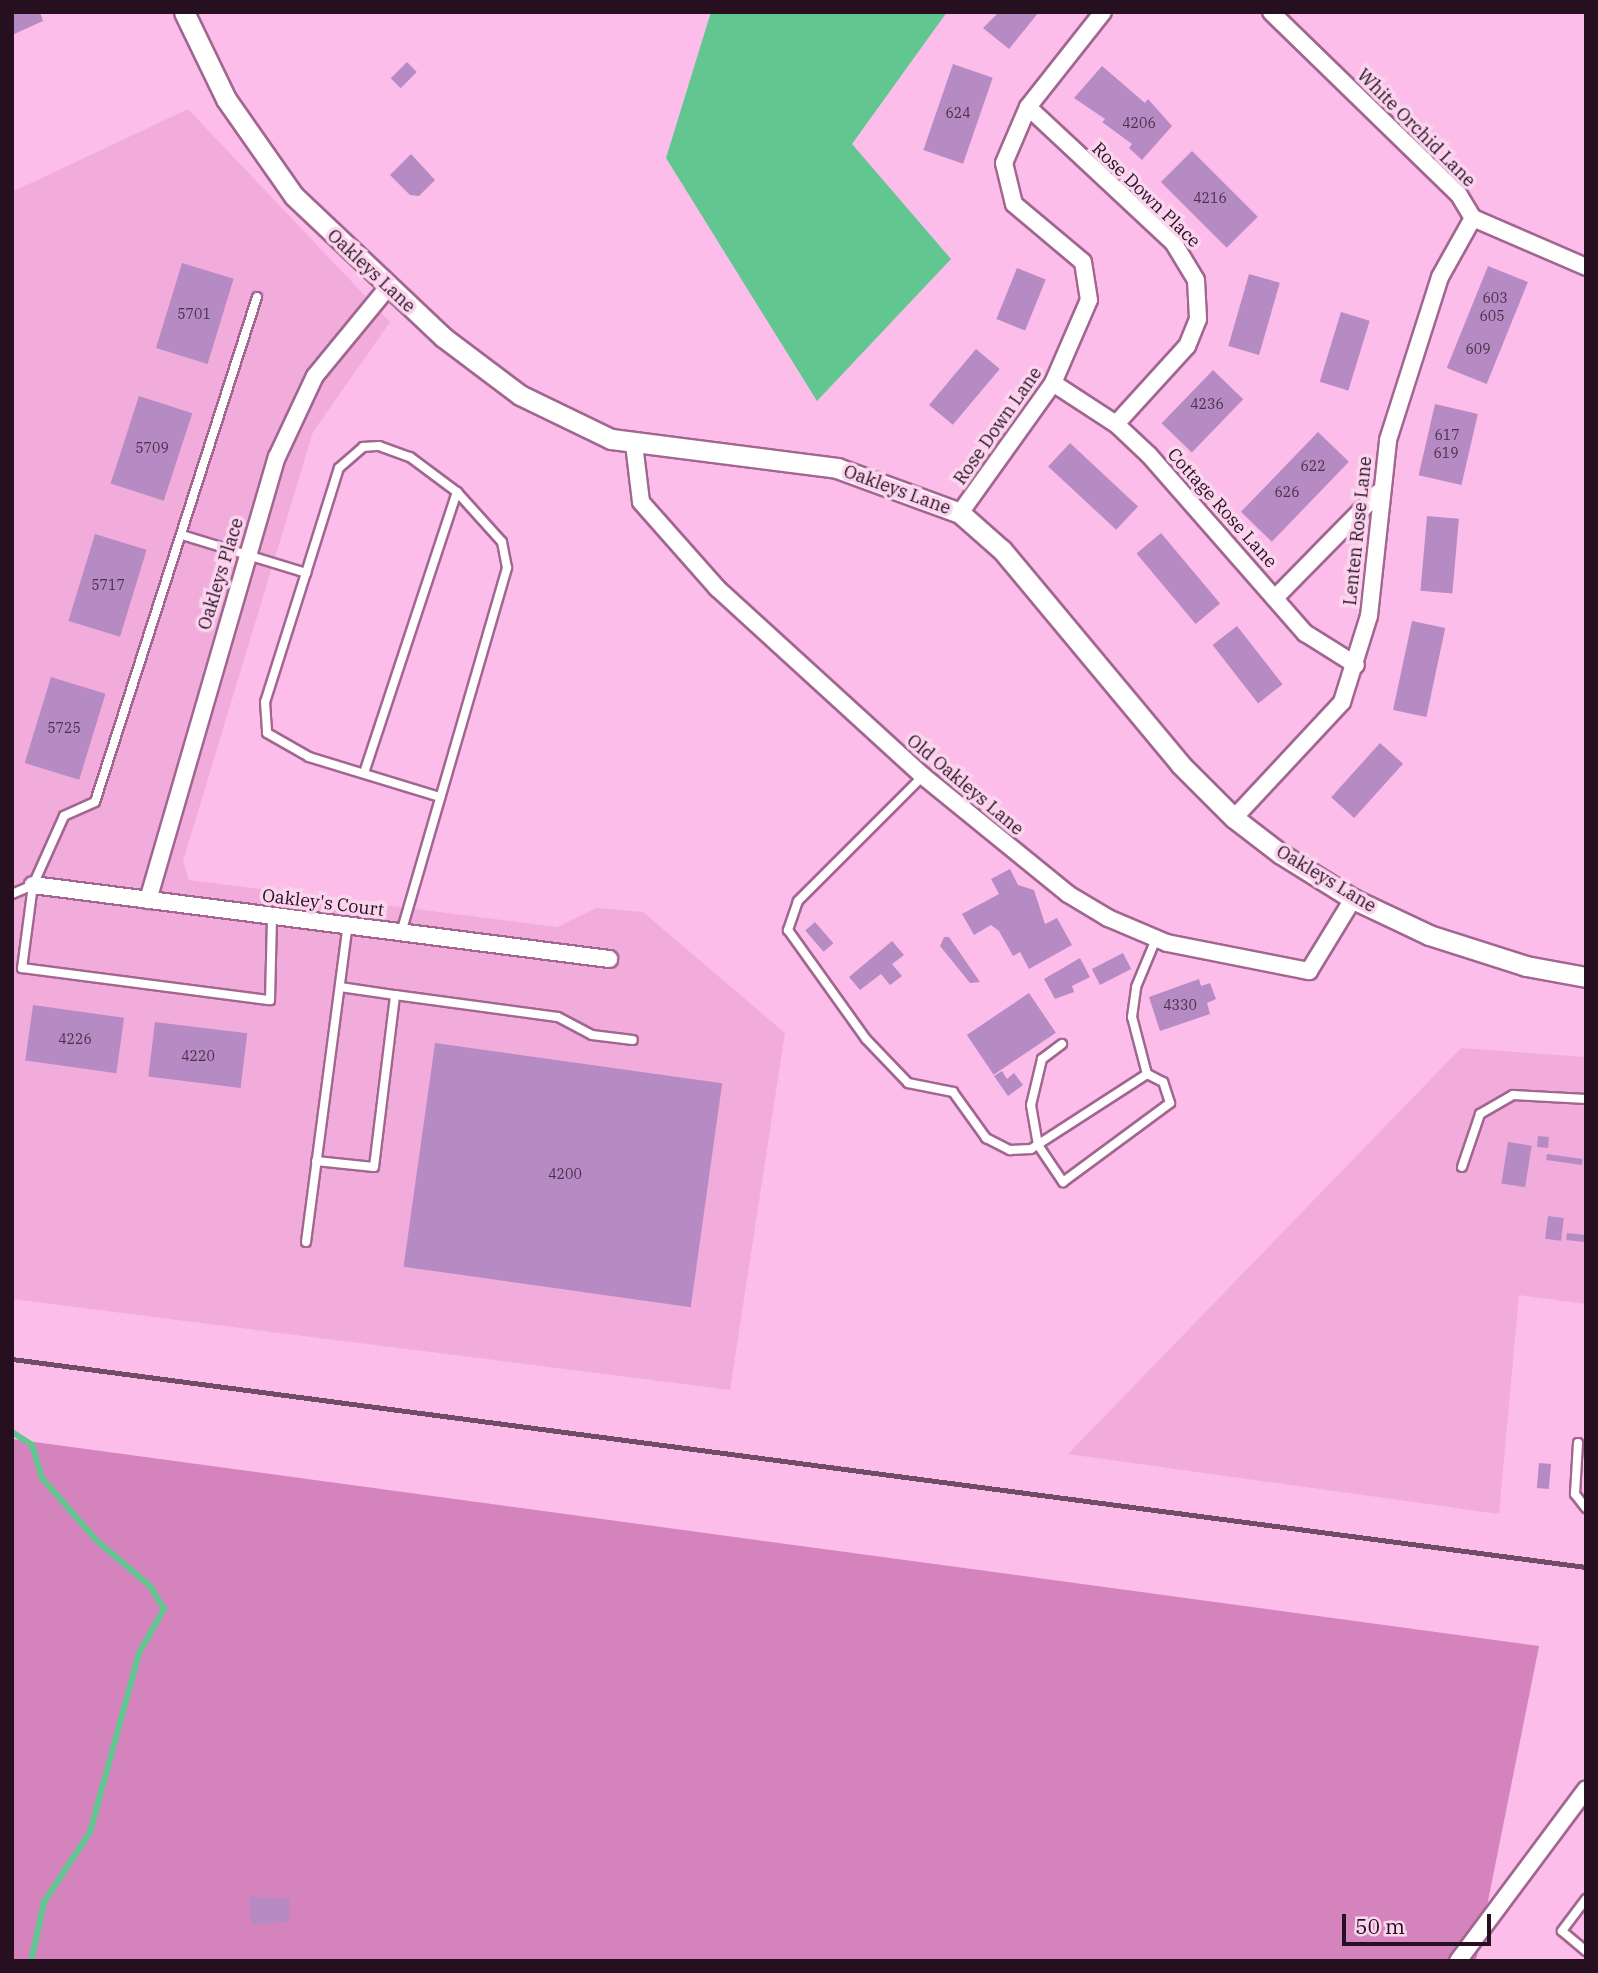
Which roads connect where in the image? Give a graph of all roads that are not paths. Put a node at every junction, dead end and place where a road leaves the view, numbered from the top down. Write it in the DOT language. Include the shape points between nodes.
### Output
graph roads {
  1 [pos="184,12"];
  2 [pos="1103,12"];
  3 [pos="1271,12"];
  4 [pos="1028,107"];
  5 [pos="1473,218"];
  6 [pos="1586,267"];
  7 [pos="387,287"];
  8 [pos="257,297"];
  9 [pos="1053,383"];
  10 [pos="1116,424"];
  11 [pos="634,444"];
  12 [pos="457,492"];
  13 [pos="1379,492"];
  14 [pos="960,513"];
  15 [pos="182,535"];
  16 [pos="248,553"];
  17 [pos="306,573"];
  18 [pos="1275,598"];
  19 [pos="1356,665"];
  20 [pos="364,774"];
  21 [pos="923,776"];
  22 [pos="440,797"];
  23 [pos="1234,818"];
  24 [pos="33,885"];
  25 [pos="12,894"];
  26 [pos="1353,899"];
  27 [pos="148,900"];
  28 [pos="272,916"];
  29 [pos="348,925"];
  30 [pos="401,932"];
  31 [pos="1156,939"];
  32 [pos="609,959"];
  33 [pos="1586,976"];
  34 [pos="340,987"];
  35 [pos="395,995"];
  36 [pos="633,1040"];
  37 [pos="1062,1044"];
  38 [pos="1147,1074"];
  39 [pos="1586,1099"];
  40 [pos="1038,1145"];
  41 [pos="316,1161"];
  42 [pos="1462,1167"];
  43 [pos="306,1242"];
  44 [pos="1578,1443"];
  45 [pos="1586,1508"];
  46 [pos="1586,1789"];
  47 [pos="1586,1899"];
  48 [pos="1586,1951"];
  49 [pos="1458,1961"];
  1 -- 7 [label="street, Oakleys Lane" via="226,99 276,174"];
  2 -- 4 [label="street, Rose Down Lane"];
  3 -- 5 [label="street, White Orchid Lane" via="1459,195"];
  4 -- 9 [label="street, Rose Down Lane" via="1004,163 1007,191 1025,215 1076,253 1090,287 1086,313"];
  4 -- 10 [label="street, Rose Down Place" via="1173,242 1196,280 1198,319 1187,346"];
  5 -- 6 [label="street"];
  5 -- 13 [label="street, Lenten Rose Lane" via="1440,277 1392,427"];
  7 -- 11 [label="street, Oakleys Lane" via="520,395 574,425"];
  7 -- 16 [label="street, Oakleys Place" via="315,376 277,457"];
  8 -- 15 [label="lane"];
  9 -- 10 [label="street, Cottage Rose Lane"];
  9 -- 14 [label="street, Rose Down Lane"];
  10 -- 18 [label="street, Cottage Rose Lane" via="1188,493"];
  11 -- 14 [label="street, Oakleys Lane" via="837,468"];
  11 -- 21 [label="street, Old Oakleys Lane" via="641,502 717,588"];
  12 -- 17 [label="lane" via="410,457 363,447 336,476"];
  12 -- 20 [label="lane"];
  12 -- 22 [label="lane" via="508,555"];
  13 -- 18 [label="street"];
  13 -- 19 [label="street, Lenten Rose Lane" via="1369,616"];
  14 -- 23 [label="street, Oakleys Lane" via="1002,550 1172,754"];
  15 -- 16 [label="lane"];
  15 -- 24 [label="lane" via="95,802 64,816"];
  16 -- 17 [label="lane"];
  16 -- 27 [label="street, Oakleys Place"];
  17 -- 20 [label="lane" via="265,702 267,733 309,757"];
  18 -- 19 [label="street, Cottage Rose Lane" via="1321,646"];
  19 -- 23 [label="street, Lenten Rose Lane" via="1334,713"];
  20 -- 22 [label="lane"];
  21 -- 31 [label="street, Old Oakleys Lane" via="1068,894"];
  21 -- 40 [label="lane" via="799,901 788,930 866,1039 908,1083 953,1092 986,1138 1010,1150"];
  22 -- 30 [label="lane"];
  23 -- 26 [label="street, Oakleys Lane"];
  24 -- 25 [label="lane"];
  24 -- 27 [label="street, Oakley's Court"];
  24 -- 28 [label="lane" via="22,968 270,1000"];
  26 -- 31 [label="street, Old Oakleys Lane" via="1309,971"];
  26 -- 33 [label="street, Oakleys Lane" via="1480,953"];
  27 -- 28 [label="street, Oakley's Court"];
  28 -- 29 [label="street, Oakley's Court"];
  29 -- 30 [label="street, Oakley's Court"];
  29 -- 34 [label="lane"];
  30 -- 32 [label="street, Oakley's Court"];
  31 -- 38 [label="lane" via="1136,987 1132,1017"];
  34 -- 35 [label="lane"];
  34 -- 41 [label="lane"];
  35 -- 36 [label="lane" via="558,1017 592,1035"];
  35 -- 41 [label="lane" via="374,1167"];
  37 -- 40 [label="lane" via="1042,1059 1032,1087"];
  38 -- 40 [label="lane"];
  38 -- 40 [label="lane" via="1169,1091 1165,1110 1063,1182"];
  39 -- 42 [label="lane" via="1513,1095 1480,1114"];
  41 -- 43 [label="lane"];
  44 -- 45 [label="lane" via="1575,1494"];
  46 -- 49 [label="street"];
  47 -- 48 [label="lane" via="1562,1931"];
}
